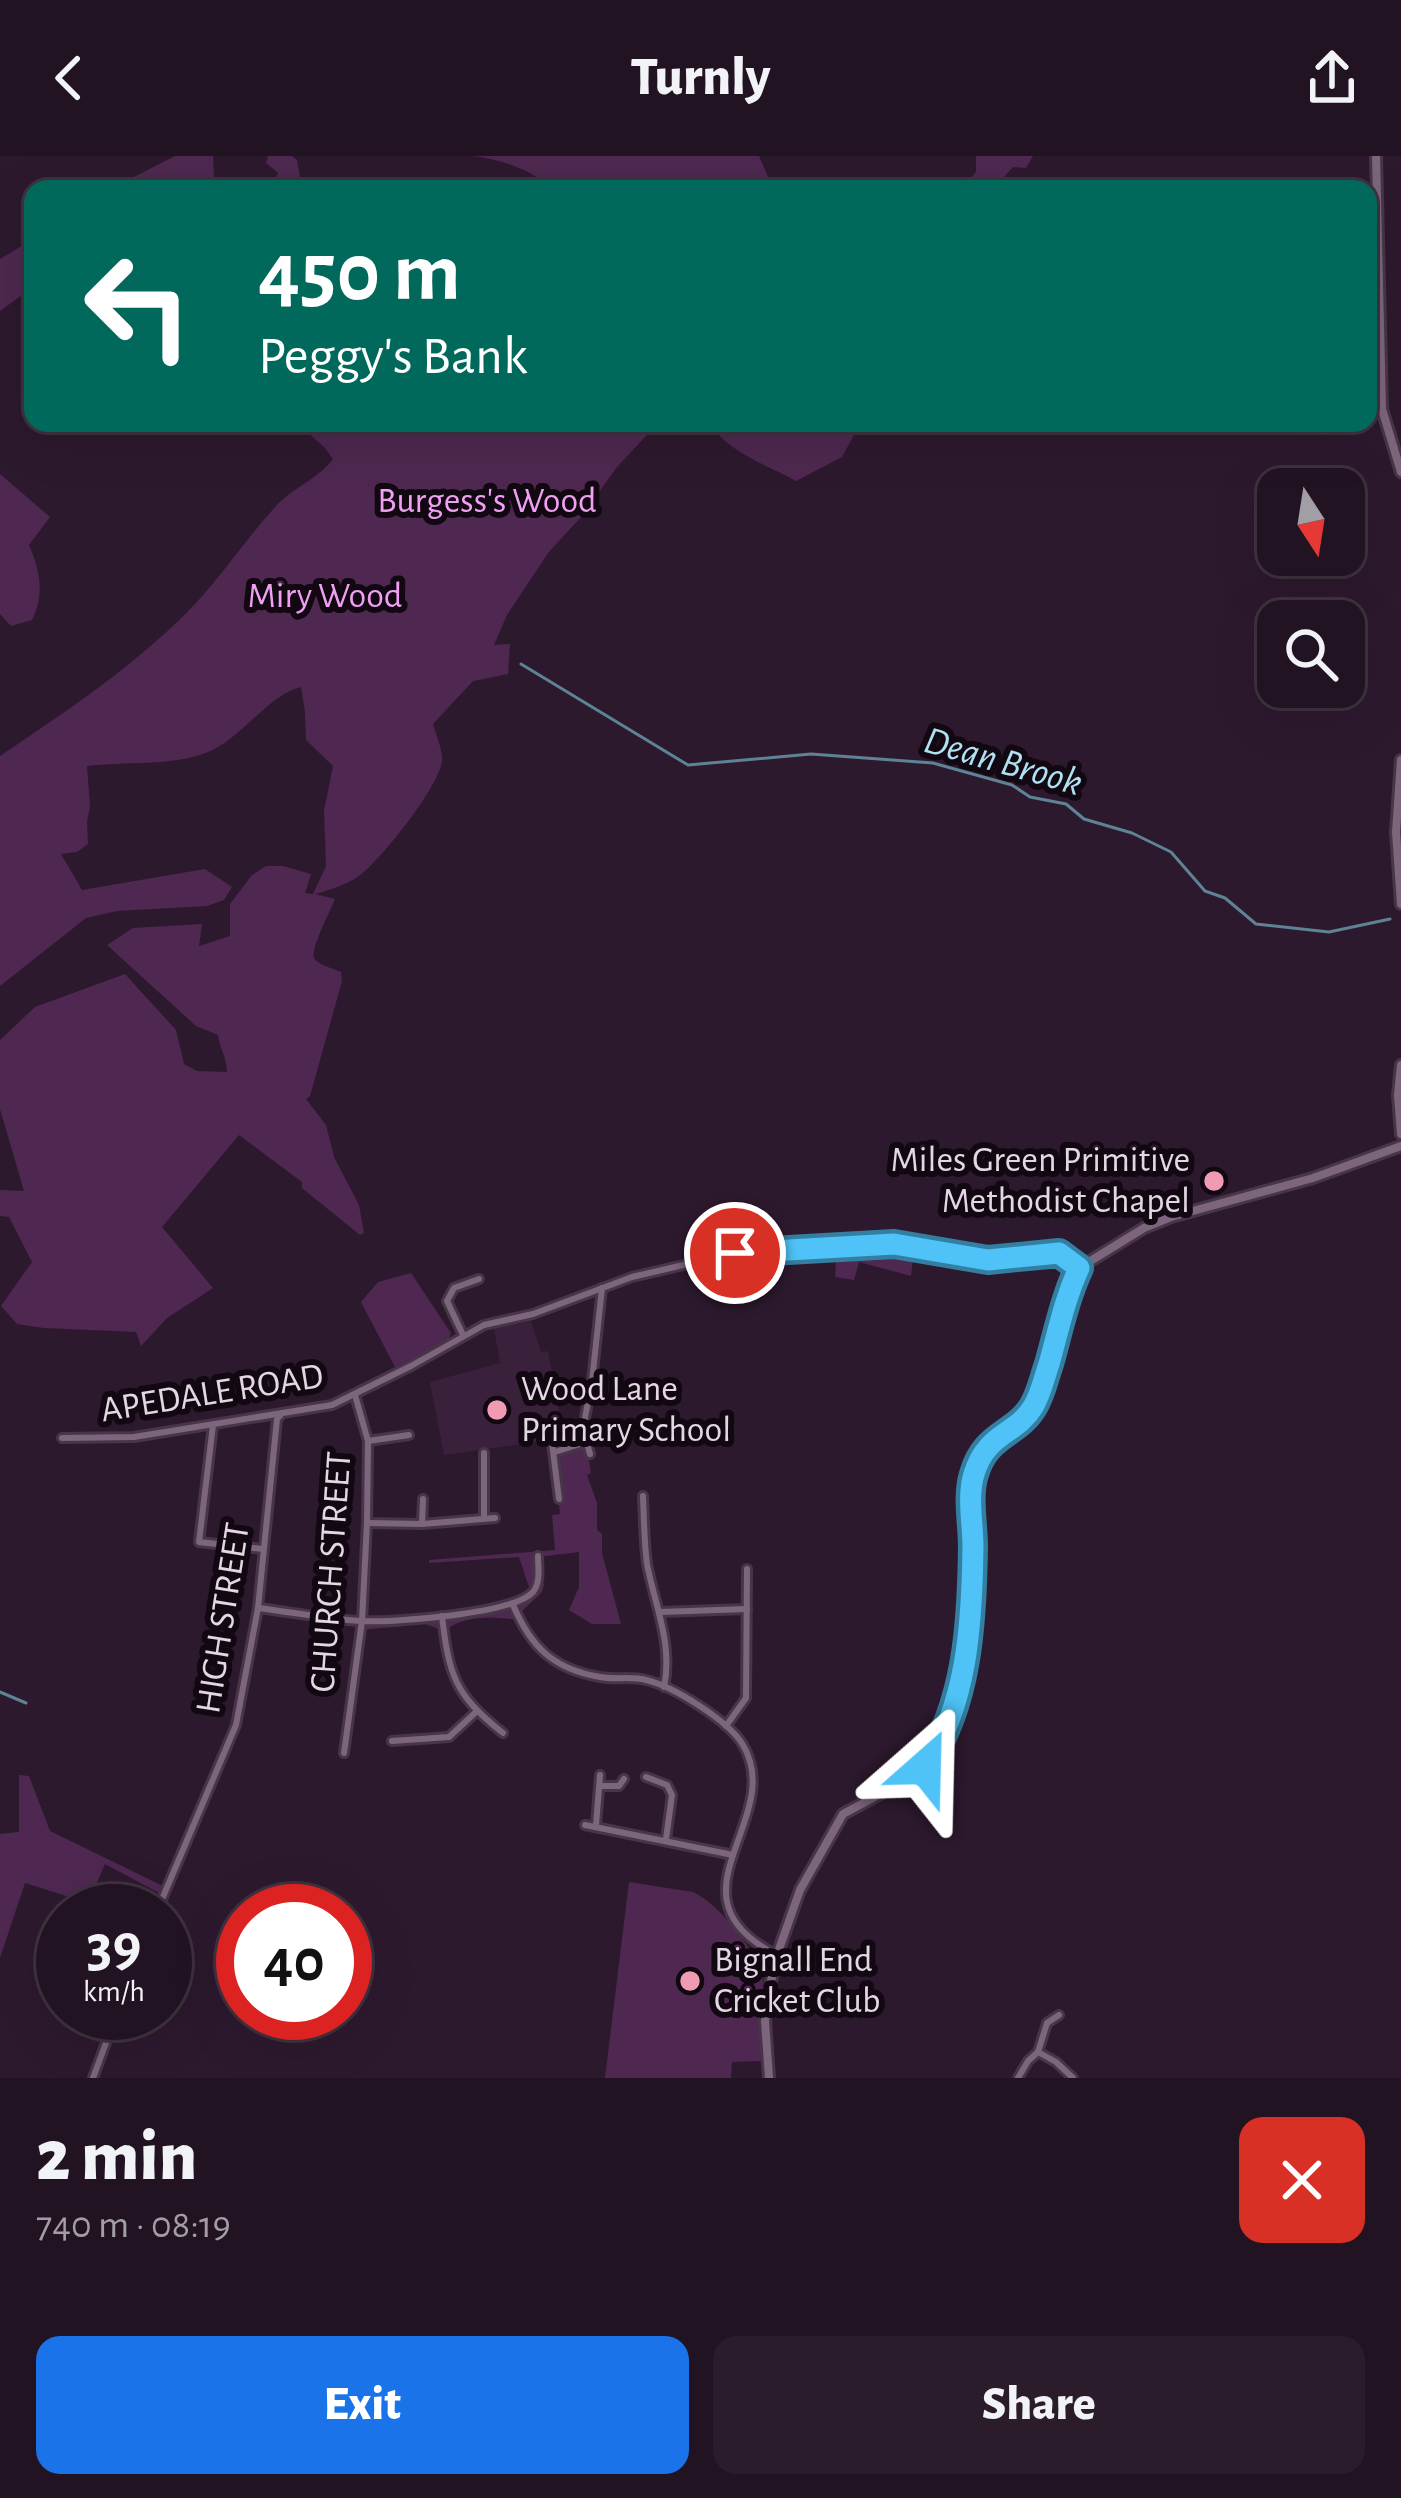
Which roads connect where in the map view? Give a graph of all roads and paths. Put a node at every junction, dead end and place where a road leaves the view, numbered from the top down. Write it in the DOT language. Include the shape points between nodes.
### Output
graph roads {
  1 [pos="1377,410"];
  2 [pos="1401,472"];
  3 [pos="1401,760"];
  4 [pos="1399,832"];
  5 [pos="1401,904"];
  6 [pos="1401,1065"];
  7 [pos="1401,1134"];
  8 [pos="1401,1146"];
  9 [pos="1079,1268"];
  10 [pos="479,1279"];
  11 [pos="602,1288"];
  12 [pos="464,1335"];
  13 [pos="355,1395"];
  14 [pos="283,1414"];
  15 [pos="213,1424"];
  16 [pos="409,1436"];
  17 [pos="62,1438"];
  18 [pos="368,1441"];
  19 [pos="586,1442"];
  20 [pos="590,1454"];
  21 [pos="499,1460"];
  22 [pos="643,1496"];
  23 [pos="423,1499"];
  24 [pos="559,1499"];
  25 [pos="484,1518"];
  26 [pos="494,1518"];
  27 [pos="367,1523"];
  28 [pos="422,1524"];
  29 [pos="263,1549"];
  30 [pos="538,1556"];
  31 [pos="747,1569"];
  32 [pos="514,1605"];
  33 [pos="258,1607"];
  34 [pos="747,1609"];
  35 [pos="661,1612"];
  36 [pos="442,1616"];
  37 [pos="362,1622"];
  38 [pos="664,1688"];
  39 [pos="476,1712"];
  40 [pos="502,1719"];
  41 [pos="495,1726"];
  42 [pos="726,1726"];
  43 [pos="503,1732"];
  44 [pos="392,1741"];
  45 [pos="344,1753"];
  46 [pos="600,1775"];
  47 [pos="649,1776"];
  48 [pos="624,1779"];
  49 [pos="600,1786"];
  50 [pos="585,1825"];
  51 [pos="596,1827"];
  52 [pos="666,1839"];
  53 [pos="734,1855"];
  54 [pos="168,1884"];
  55 [pos="777,1955"];
  56 [pos="1059,2014"];
  57 [pos="107,2040"];
  58 [pos="1038,2052"];
  59 [pos="93,2078"];
  60 [pos="769,2078"];
  61 [pos="1018,2078"];
  62 [pos="1073,2078"];
  1 -- 2 [label="street"];
  3 -- 4 [label="street"];
  4 -- 5 [label="street"];
  6 -- 7 [label="street"];
  8 -- 9 [label="street" via="1171,1217"];
  9 -- 11 [label="street, APEDALE ROAD" via="1059,1253 988,1260 894,1244 735,1253"];
  9 -- 55 [label="street" via="1035,1405 993,1440 973,1475 967,1650 941,1744 921,1772 838,1820"];
  10 -- 12 [label="street" via="454,1288 447,1301"];
  11 -- 12 [label="street, APEDALE ROAD"];
  11 -- 19 [label="street"];
  12 -- 13 [label="street, APEDALE ROAD"];
  13 -- 14 [label="street, APEDALE ROAD"];
  13 -- 18 [label="street, CHURCH STREET"];
  14 -- 15 [label="street, APEDALE ROAD"];
  14 -- 29 [label="street, HIGH STREET"];
  15 -- 17 [label="street, APEDALE ROAD"];
  15 -- 29 [label="street" via="199,1542"];
  16 -- 18 [label="street"];
  18 -- 27 [label="street, CHURCH STREET"];
  19 -- 20 [label="street"];
  19 -- 24 [label="street" via="553,1448"];
  21 -- 25 [label="street" via="484,1457"];
  22 -- 35 [label="street" via="647,1563"];
  23 -- 28 [label="street"];
  25 -- 26 [label="street"];
  25 -- 28 [label="street"];
  27 -- 28 [label="street"];
  27 -- 37 [label="street, CHURCH STREET"];
  29 -- 33 [label="street, HIGH STREET"];
  30 -- 32 [label="street" via="532,1594"];
  31 -- 34 [label="street"];
  32 -- 36 [label="street"];
  32 -- 38 [label="street" via="526,1635 557,1662"];
  33 -- 37 [label="street"];
  33 -- 54 [label="street, HIGH STREET" via="236,1725"];
  34 -- 35 [label="street"];
  34 -- 42 [label="street" via="746,1698"];
  35 -- 38 [label="street"];
  36 -- 37 [label="street"];
  36 -- 39 [label="street" via="456,1682"];
  37 -- 45 [label="street, CHURCH STREET"];
  38 -- 42 [label="street"];
  39 -- 41 [label="street"];
  39 -- 44 [label="street" via="449,1737"];
  40 -- 41 [label="street"];
  41 -- 43 [label="street"];
  42 -- 53 [label="street" via="744,1746 753,1777"];
  46 -- 49 [label="street"];
  47 -- 52 [label="street" via="673,1795"];
  48 -- 49 [label="street"];
  49 -- 51 [label="street"];
  50 -- 51 [label="street"];
  51 -- 52 [label="street"];
  52 -- 53 [label="street"];
  53 -- 55 [label="street" via="724,1895 730,1914"];
  55 -- 60 [label="street" via="766,2009"];
  56 -- 58 [label="street" via="1047,2023"];
  57 -- 59 [label="street"];
  58 -- 61 [label="street"];
  58 -- 62 [label="street"];
}
